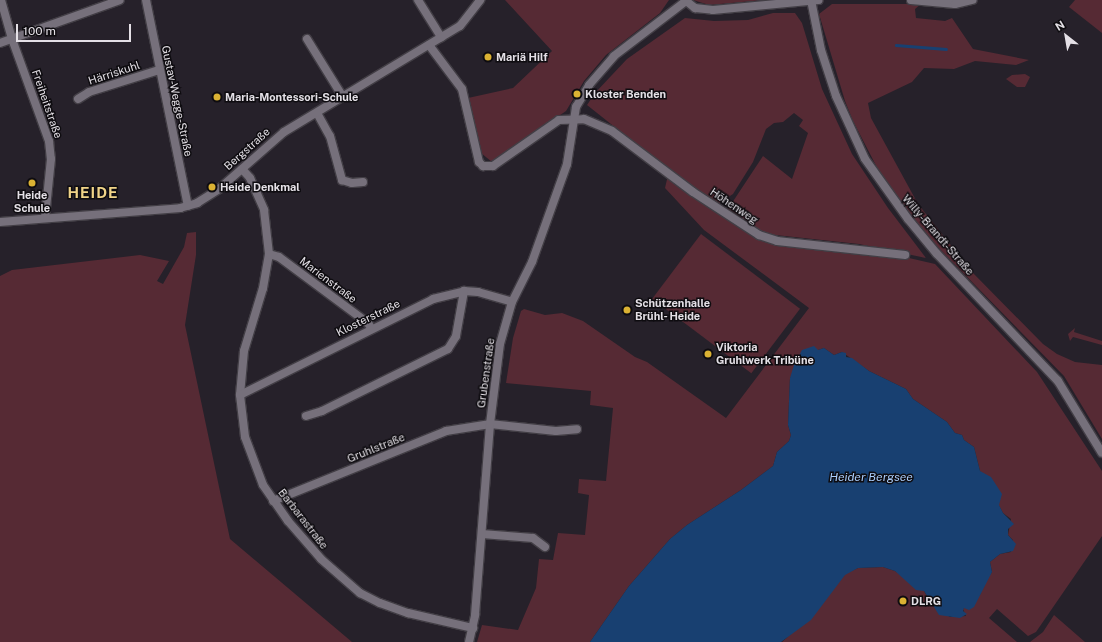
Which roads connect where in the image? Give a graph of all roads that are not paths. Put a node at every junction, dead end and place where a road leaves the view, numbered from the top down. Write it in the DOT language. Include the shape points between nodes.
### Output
graph roads {
  1 [pos="1,0"];
  2 [pos="120,0"];
  3 [pos="146,0"];
  4 [pos="418,0"];
  5 [pos="480,0"];
  6 [pos="811,0"];
  7 [pos="819,0"];
  8 [pos="911,0"];
  9 [pos="973,0"];
  10 [pos="686,1"];
  11 [pos="441,37"];
  12 [pos="12,39"];
  13 [pos="307,39"];
  14 [pos="0,43"];
  15 [pos="429,46"];
  16 [pos="159,70"];
  17 [pos="343,97"];
  18 [pos="78,99"];
  19 [pos="317,112"];
  20 [pos="574,118"];
  21 [pos="242,169"];
  22 [pos="363,182"];
  23 [pos="188,206"];
  24 [pos="45,218"];
  25 [pos="0,222"];
  26 [pos="269,254"];
  27 [pos="905,256"];
  28 [pos="464,291"];
  29 [pos="512,302"];
  30 [pos="371,328"];
  31 [pos="240,395"];
  32 [pos="306,416"];
  33 [pos="490,424"];
  34 [pos="577,428"];
  35 [pos="1102,453"];
  36 [pos="273,501"];
  37 [pos="482,534"];
  38 [pos="545,547"];
  39 [pos="473,628"];
  40 [pos="469,642"];
  1 -- 12 [label="street, Freiheitstraße"];
  2 -- 12 [label="street"];
  3 -- 16 [label="street, Gustav-Wegge-Straße"];
  4 -- 11 [label="street"];
  5 -- 11 [label="street, Bergstraße" via="467,20"];
  6 -- 7 [label="street"];
  6 -- 10 [label="street" via="713,10 695,8"];
  6 -- 35 [label="street, Willy-Brandt-Straße" via="836,96 869,166 937,254 1058,381"];
  8 -- 9 [label="street" via="955,4"];
  10 -- 20 [label="street" via="628,44 610,61 582,96"];
  11 -- 15 [label="street, Bergstraße"];
  12 -- 14 [label="street"];
  12 -- 24 [label="street, Freiheitstraße" via="50,141 51,159"];
  13 -- 17 [label="street"];
  15 -- 17 [label="street, Bergstraße"];
  15 -- 20 [label="street" via="462,89 479,162 483,166 493,166 560,120"];
  16 -- 18 [label="street, Härriskuhl" via="89,92"];
  16 -- 23 [label="street, Gustav-Wegge-Straße"];
  17 -- 19 [label="street, Bergstraße"];
  19 -- 21 [label="street, Bergstraße" via="284,132"];
  19 -- 22 [label="street" via="330,136 342,180 352,183"];
  20 -- 27 [label="street, Höhenweg" via="598,124 612,131 693,192 759,235 777,241"];
  20 -- 29 [label="street, Grubenstraße" via="567,164 532,262"];
  21 -- 23 [label="street, Bergstraße" via="219,189"];
  21 -- 26 [label="street, Barbarastraße" via="250,178 264,210"];
  23 -- 24 [label="street"];
  24 -- 25 [label="street"];
  26 -- 30 [label="street, Marienstraße" via="279,257 368,323"];
  26 -- 31 [label="street, Barbarastraße" via="263,288 244,351"];
  28 -- 29 [label="street, Klosterstraße" via="478,292"];
  28 -- 30 [label="street, Klosterstraße" via="432,299"];
  28 -- 32 [label="street" via="456,336 448,349 322,411"];
  29 -- 33 [label="street, Grubenstraße" via="500,344"];
  30 -- 31 [label="street, Klosterstraße"];
  31 -- 36 [label="street, Barbarastraße" via="245,437 254,466"];
  33 -- 34 [label="street, Gruhlstraße" via="556,431"];
  33 -- 36 [label="street, Gruhlstraße" via="446,431"];
  33 -- 37 [label="street, Grubenstraße"];
  36 -- 39 [label="street, Barbarastraße" via="321,559 360,593 408,613"];
  37 -- 38 [label="street" via="533,538"];
  37 -- 39 [label="street, Grubenstraße"];
  39 -- 40 [label="street, Grubenstraße"];
}
